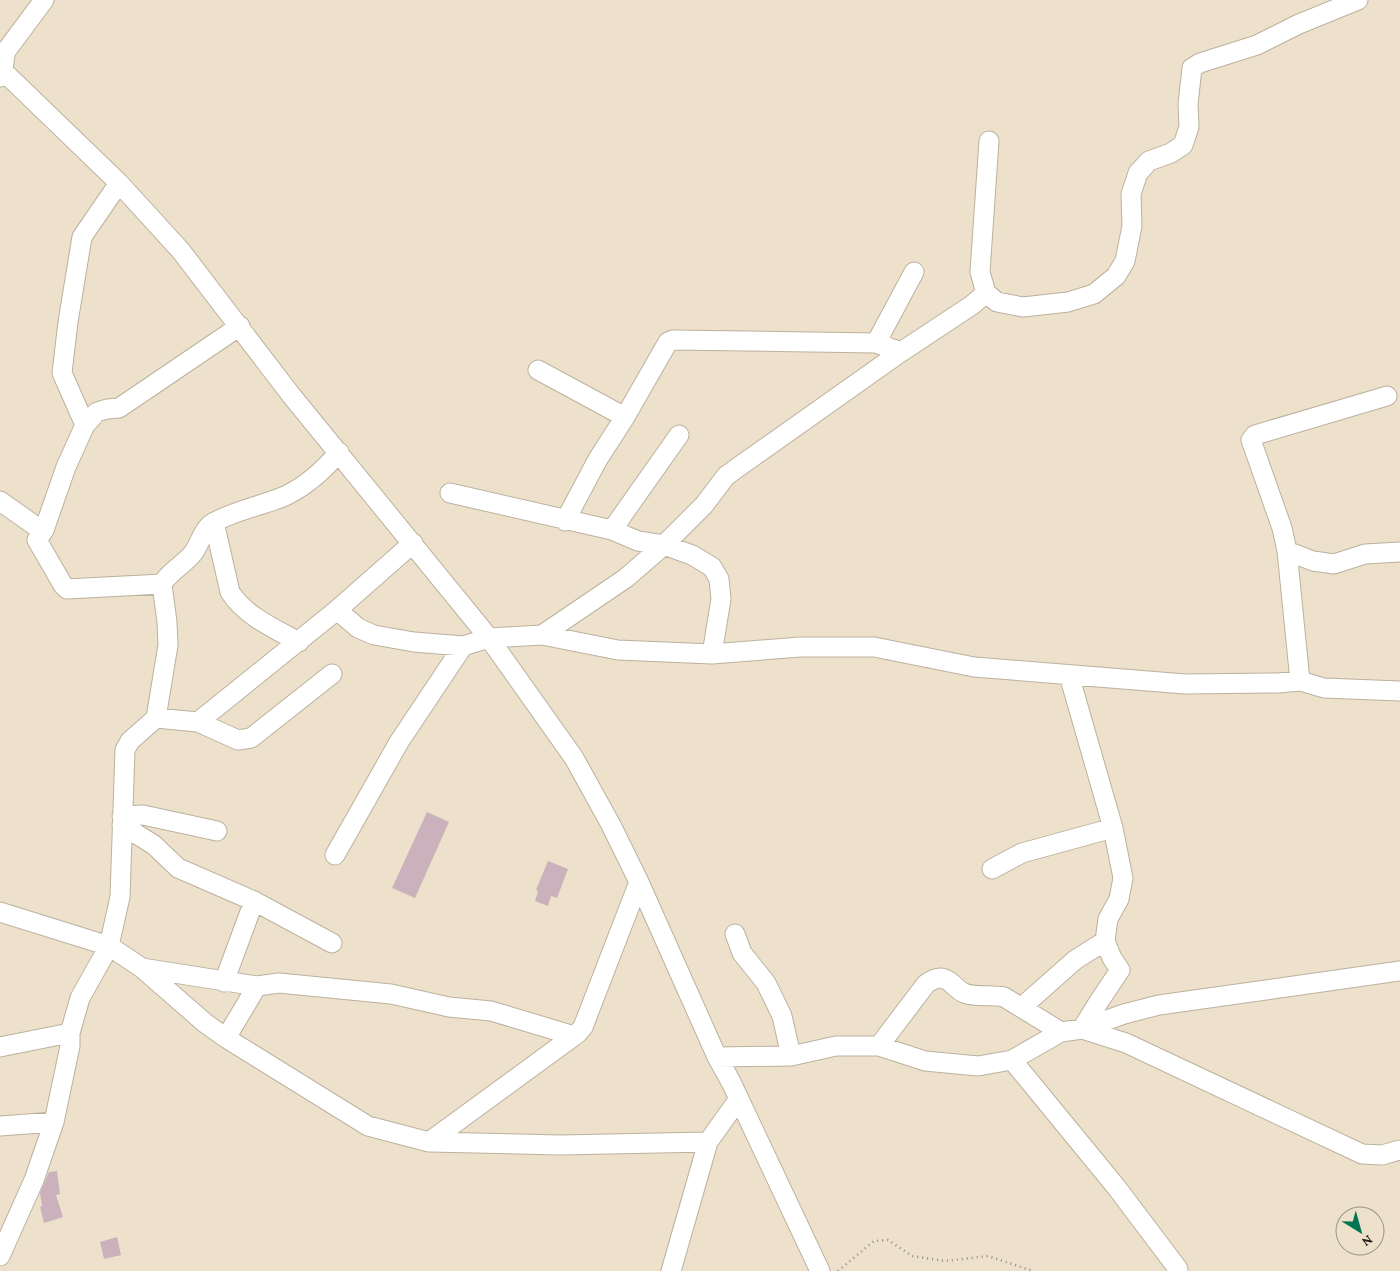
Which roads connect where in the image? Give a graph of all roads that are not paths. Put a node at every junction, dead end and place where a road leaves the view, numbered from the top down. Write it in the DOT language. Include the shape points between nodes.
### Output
graph roads {
  1 [pos="44,0"];
  2 [pos="1358,0"];
  3 [pos="1,72"];
  4 [pos="989,141"];
  5 [pos="119,183"];
  6 [pos="914,272"];
  7 [pos="986,293"];
  8 [pos="240,326"];
  9 [pos="876,342"];
  10 [pos="901,352"];
  11 [pos="538,370"];
  12 [pos="1387,396"];
  13 [pos="625,417"];
  14 [pos="85,425"];
  15 [pos="679,435"];
  16 [pos="338,452"];
  17 [pos="450,493"];
  18 [pos="0,501"];
  19 [pos="565,521"];
  20 [pos="214,522"];
  21 [pos="44,530"];
  22 [pos="612,530"];
  23 [pos="413,543"];
  24 [pos="664,545"];
  25 [pos="1287,551"];
  26 [pos="1400,552"];
  27 [pos="162,584"];
  28 [pos="337,610"];
  29 [pos="542,635"];
  30 [pos="489,638"];
  31 [pos="299,642"];
  32 [pos="463,646"];
  33 [pos="712,654"];
  34 [pos="332,674"];
  35 [pos="1070,675"];
  36 [pos="1300,681"];
  37 [pos="1400,691"];
  38 [pos="156,718"];
  39 [pos="198,722"];
  40 [pos="122,820"];
  41 [pos="1113,828"];
  42 [pos="217,831"];
  43 [pos="335,855"];
  44 [pos="992,869"];
  45 [pos="639,882"];
  46 [pos="254,900"];
  47 [pos="0,912"];
  48 [pos="735,934"];
  49 [pos="1105,941"];
  50 [pos="332,943"];
  51 [pos="109,946"];
  52 [pos="142,968"];
  53 [pos="1400,971"];
  54 [pos="224,982"];
  55 [pos="257,986"];
  56 [pos="1022,1007"];
  57 [pos="1082,1029"];
  58 [pos="1061,1032"];
  59 [pos="70,1033"];
  60 [pos="578,1033"];
  61 [pos="226,1038"];
  62 [pos="879,1046"];
  63 [pos="0,1048"];
  64 [pos="791,1056"];
  65 [pos="717,1057"];
  66 [pos="1012,1060"];
  67 [pos="738,1100"];
  68 [pos="54,1122"];
  69 [pos="0,1126"];
  70 [pos="429,1142"];
  71 [pos="708,1142"];
  72 [pos="1400,1150"];
  73 [pos="0,1256"];
  74 [pos="1178,1269"];
  75 [pos="671,1271"];
  76 [pos="820,1271"];
  1 -- 3 [label="street" via="6,51"];
  2 -- 7 [label="street" via="1257,45 1192,68 1189,126 1183,145 1171,154 1149,161 1138,173 1131,194 1132,226 1125,261 1116,276 1094,294 1068,302 1023,307 997,302"];
  3 -- 5 [label="street"];
  4 -- 7 [label="street" via="980,272"];
  5 -- 8 [label="street" via="181,251"];
  5 -- 14 [label="street" via="82,237 68,322 62,373"];
  6 -- 9 [label="street"];
  7 -- 10 [label="street"];
  8 -- 14 [label="street" via="119,408 97,412"];
  8 -- 16 [label="street"];
  9 -- 10 [label="street"];
  9 -- 13 [label="street" via="673,340 665,345"];
  10 -- 24 [label="street" via="726,476 704,505"];
  11 -- 13 [label="street"];
  12 -- 25 [label="street" via="1255,435 1251,440"];
  13 -- 19 [label="street"];
  14 -- 21 [label="street"];
  15 -- 22 [label="street"];
  16 -- 20 [label="street" via="328,465 285,496"];
  16 -- 23 [label="street"];
  17 -- 19 [label="street"];
  18 -- 21 [label="street"];
  19 -- 22 [label="street"];
  20 -- 27 [label="street" via="194,553"];
  20 -- 31 [label="street" via="230,592 236,601 272,628"];
  21 -- 27 [label="street" via="38,542 67,589"];
  22 -- 24 [label="street" via="638,541"];
  23 -- 28 [label="street"];
  23 -- 30 [label="street"];
  24 -- 29 [label="street" via="626,578"];
  24 -- 33 [label="street" via="692,555 712,567 719,579 721,599"];
  25 -- 26 [label="street" via="1312,561 1334,564 1365,554"];
  25 -- 36 [label="street"];
  27 -- 38 [label="street" via="168,646"];
  28 -- 31 [label="street"];
  28 -- 32 [label="street" via="358,628 374,635"];
  29 -- 30 [label="street"];
  29 -- 33 [label="street" via="618,650"];
  30 -- 32 [label="street"];
  30 -- 45 [label="street" via="574,758"];
  31 -- 39 [label="street"];
  32 -- 43 [label="street" via="399,742"];
  33 -- 35 [label="street" via="800,647 874,647 974,667"];
  34 -- 39 [label="street" via="251,738 238,740"];
  35 -- 36 [label="street" via="1186,684"];
  35 -- 41 [label="street"];
  36 -- 37 [label="street" via="1324,688"];
  38 -- 39 [label="street"];
  38 -- 40 [label="street" via="130,741 125,750"];
  40 -- 42 [label="street" via="142,815"];
  40 -- 46 [label="street" via="178,868"];
  40 -- 51 [label="street" via="120,897"];
  41 -- 44 [label="street" via="1022,853"];
  41 -- 49 [label="street" via="1123,878 1119,900 1108,919"];
  45 -- 60 [label="street"];
  45 -- 65 [label="street"];
  46 -- 50 [label="street"];
  46 -- 54 [label="street"];
  47 -- 51 [label="street"];
  48 -- 64 [label="street" via="742,953 766,983 782,1016"];
  49 -- 56 [label="street" via="1075,960"];
  49 -- 57 [label="street" via="1120,970"];
  51 -- 52 [label="street"];
  51 -- 59 [label="street" via="80,998"];
  52 -- 54 [label="street"];
  52 -- 61 [label="street"];
  53 -- 57 [label="street" via="1159,1005"];
  54 -- 55 [label="street"];
  55 -- 60 [label="street" via="279,983 391,994 449,1007 491,1011 571,1035"];
  55 -- 61 [label="street"];
  56 -- 58 [label="street"];
  56 -- 62 [label="street" via="994,994 970,995 948,980 932,980"];
  57 -- 58 [label="street"];
  57 -- 72 [label="street" via="1126,1043 1362,1154 1382,1155"];
  58 -- 66 [label="street"];
  59 -- 63 [label="street"];
  59 -- 68 [label="street"];
  60 -- 70 [label="street"];
  61 -- 70 [label="street" via="368,1126"];
  62 -- 64 [label="street" via="836,1046"];
  62 -- 66 [label="street" via="925,1061 978,1066"];
  64 -- 65 [label="street"];
  65 -- 67 [label="street"];
  66 -- 74 [label="street" via="1117,1188"];
  67 -- 71 [label="street"];
  67 -- 76 [label="street"];
  68 -- 69 [label="street"];
  68 -- 73 [label="street" via="34,1180"];
  70 -- 71 [label="street" via="560,1145"];
  71 -- 75 [label="street"];
}
